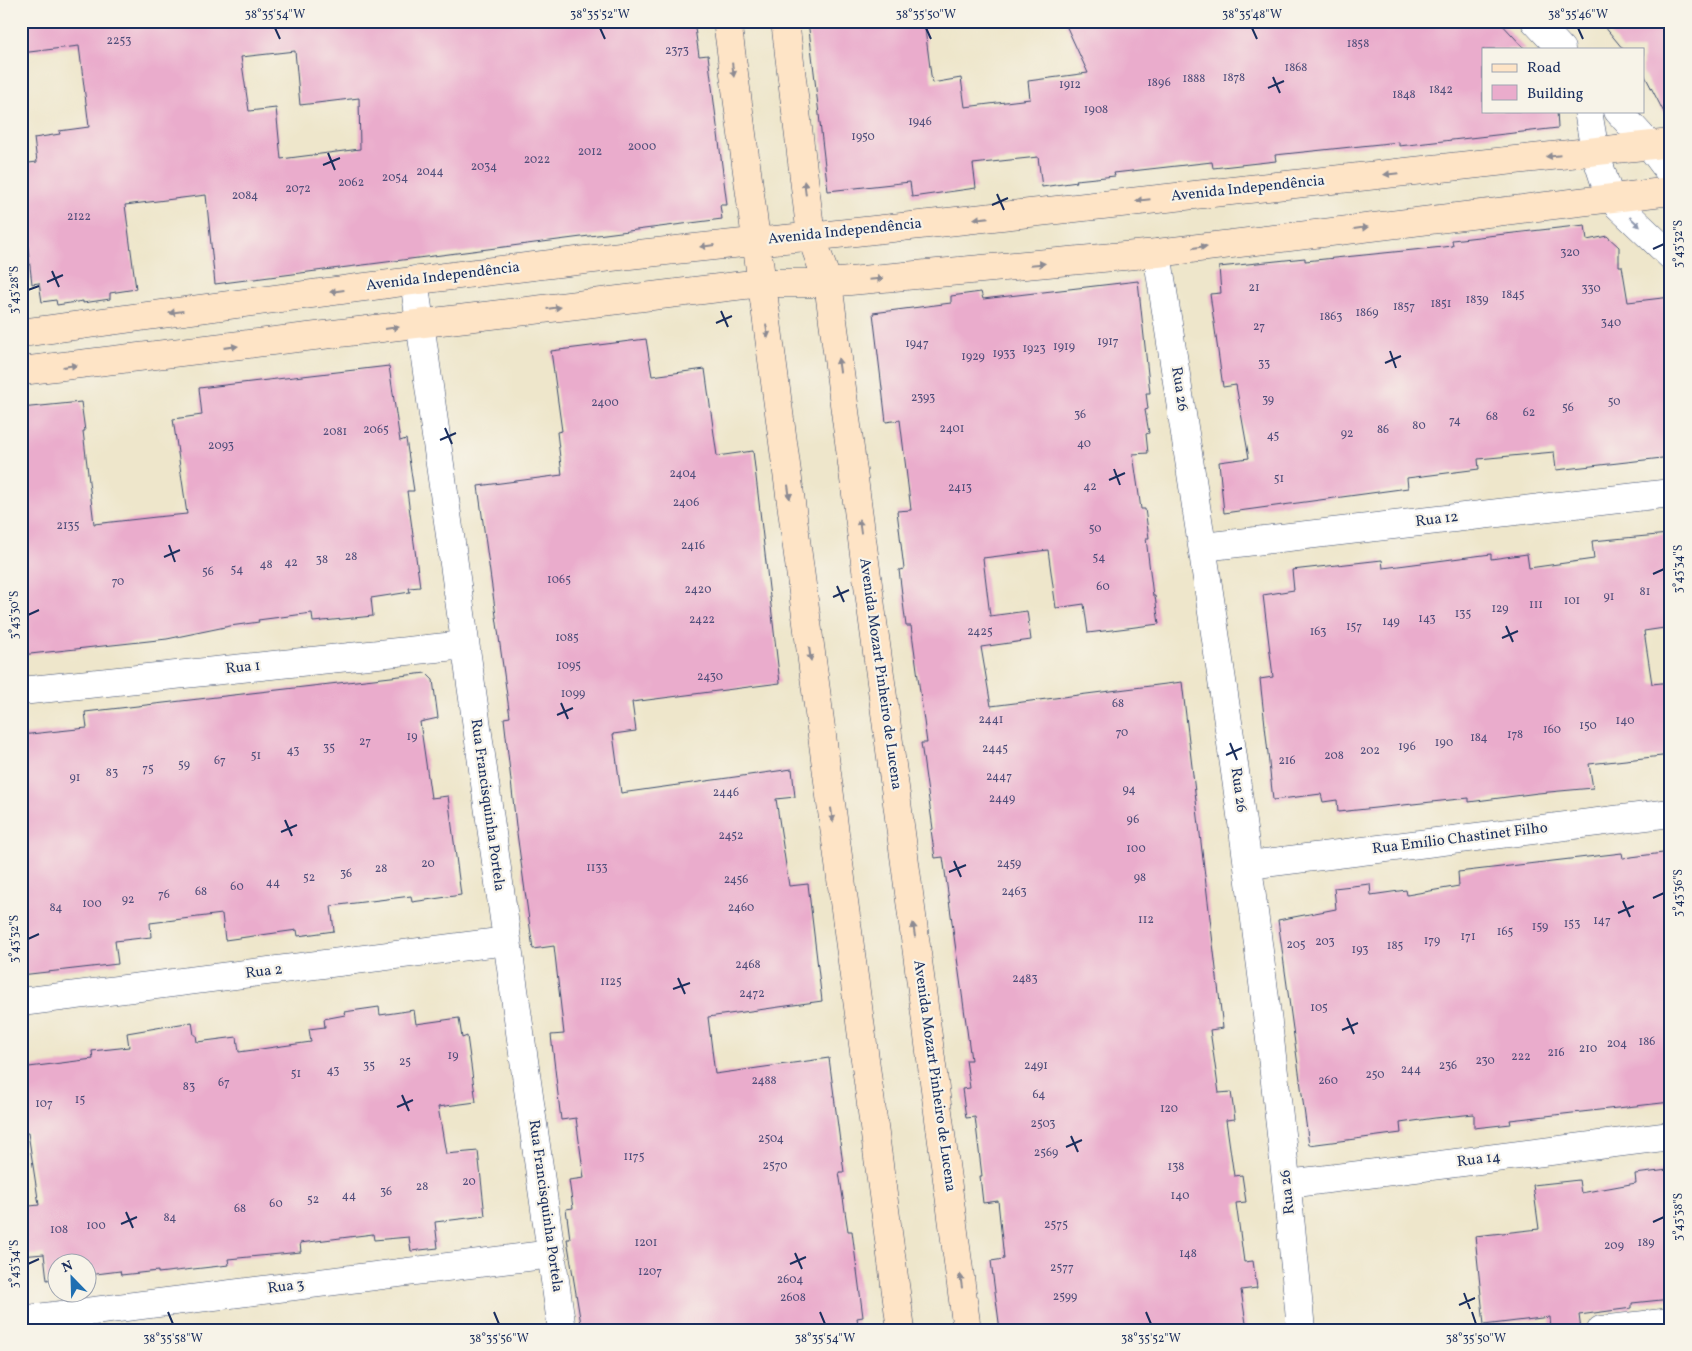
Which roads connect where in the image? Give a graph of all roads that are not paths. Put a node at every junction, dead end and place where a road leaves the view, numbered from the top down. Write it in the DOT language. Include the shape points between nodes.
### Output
graph roads {
  1 [pos="727,21"];
  2 [pos="785,21"];
  3 [pos="1535,21"];
  4 [pos="1560,48"];
  5 [pos="1588,112"];
  6 [pos="1619,112"];
  7 [pos="1660,144"];
  8 [pos="1595,152"];
  9 [pos="1671,174"];
  10 [pos="1671,191"];
  11 [pos="1610,198"];
  12 [pos="811,236"];
  13 [pos="755,241"];
  14 [pos="1157,252"];
  15 [pos="1671,256"];
  16 [pos="414,280"];
  17 [pos="761,283"];
  18 [pos="828,283"];
  19 [pos="420,325"];
  20 [pos="21,333"];
  21 [pos="21,372"];
  22 [pos="1671,493"];
  23 [pos="1203,547"];
  24 [pos="465,645"];
  25 [pos="21,690"];
  26 [pos="1671,813"];
  27 [pos="1249,865"];
  28 [pos="507,942"];
  29 [pos="21,1002"];
  30 [pos="1671,1136"];
  31 [pos="1288,1184"];
  32 [pos="552,1254"];
  33 [pos="21,1320"];
  34 [pos="1671,1322"];
  35 [pos="562,1330"];
  36 [pos="900,1330"];
  37 [pos="968,1330"];
  38 [pos="1301,1330"];
  39 [pos="1601,1330"];
  1 -- 13 [label="main road, one-way"];
  12 -- 2 [label="main road, Avenida Mozart Pinheiro de Lucena, one-way"];
  3 -- 4 [label="street"];
  5 -- 8 [label="street"];
  6 -- 7 [label="street"];
  7 -- 8 [label="main road, Avenida Independência"];
  7 -- 9 [label="street"];
  8 -- 11 [label="street"];
  8 -- 12 [label="main road, Avenida Independência, one-way"];
  10 -- 11 [label="main road"];
  14 -- 11 [label="main road, one-way"];
  11 -- 15 [label="street, one-way"];
  12 -- 13 [label="main road, Avenida Independência"];
  12 -- 18 [label="main road, Avenida Mozart Pinheiro de Lucena"];
  13 -- 16 [label="main road, Avenida Independência, one-way"];
  13 -- 17 [label="main road"];
  18 -- 14 [label="main road, one-way"];
  14 -- 23 [label="street, Rua 26"];
  16 -- 19 [label="street, Rua Francisquinha Portela"];
  16 -- 20 [label="main road, Avenida Independência, one-way"];
  17 -- 18 [label="main road"];
  19 -- 17 [label="main road, one-way"];
  17 -- 36 [label="main road, one-way"];
  37 -- 18 [label="main road, Avenida Mozart Pinheiro de Lucena, one-way"];
  21 -- 19 [label="main road, one-way"];
  19 -- 24 [label="street, Rua Francisquinha Portela"];
  22 -- 23 [label="street, Rua 12"];
  23 -- 27 [label="street, Rua 26"];
  24 -- 25 [label="street, Rua 1"];
  24 -- 28 [label="street, Rua Francisquinha Portela"];
  26 -- 27 [label="street, Rua Emílio Chastinet Filho"];
  27 -- 31 [label="street, Rua 26"];
  28 -- 29 [label="street, Rua 2"];
  28 -- 32 [label="street, Rua Francisquinha Portela"];
  30 -- 31 [label="street, Rua 14"];
  31 -- 38 [label="street, Rua 26"];
  32 -- 33 [label="street, Rua 3"];
  32 -- 35 [label="street, Rua Francisquinha Portela"];
  34 -- 39 [label="street"];
}
